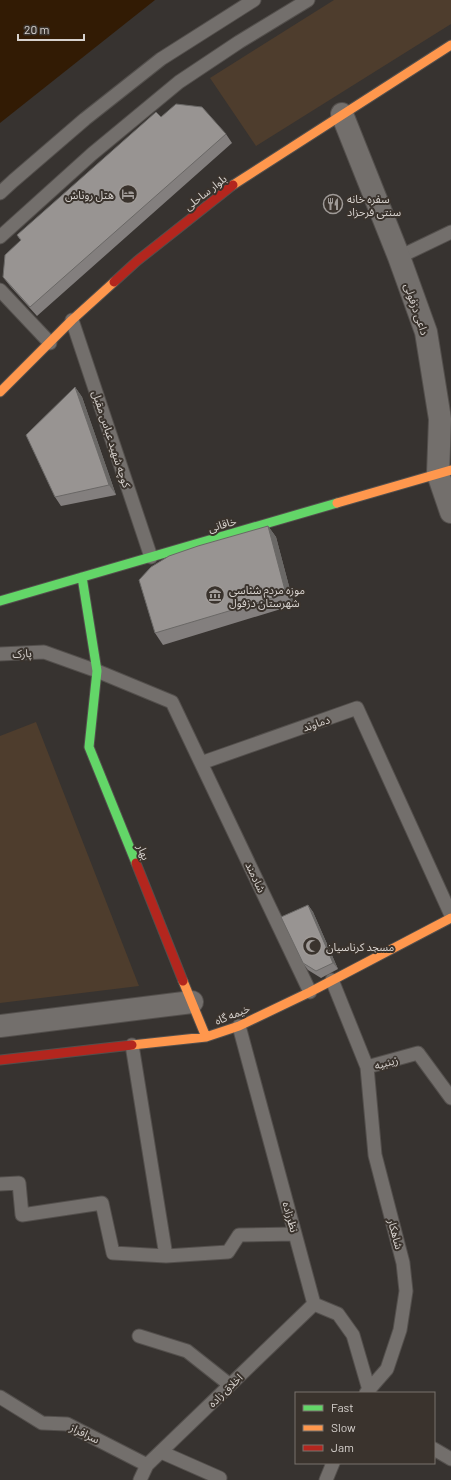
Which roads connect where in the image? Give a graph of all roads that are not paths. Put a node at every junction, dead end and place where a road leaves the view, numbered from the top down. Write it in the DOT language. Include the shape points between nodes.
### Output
graph roads {
  1 [pos="254,0"];
  2 [pos="308,0"];
  3 [pos="451,45"];
  4 [pos="342,114"];
  5 [pos="0,193"];
  6 [pos="451,232"];
  7 [pos="0,238"];
  8 [pos="399,257"];
  9 [pos="0,290"];
  10 [pos="72,320"];
  11 [pos="50,343"];
  12 [pos="0,392"];
  13 [pos="444,472"];
  14 [pos="451,512"];
  15 [pos="151,557"];
  16 [pos="82,577"];
  17 [pos="0,601"];
  18 [pos="0,654"];
  19 [pos="97,671"];
  20 [pos="201,763"];
  21 [pos="451,916"];
  22 [pos="332,980"];
  23 [pos="310,992"];
  24 [pos="192,1002"];
  25 [pos="0,1026"];
  26 [pos="239,1026"];
  27 [pos="206,1037"];
  28 [pos="132,1045"];
  29 [pos="0,1060"];
  30 [pos="367,1067"];
  31 [pos="451,1098"];
  32 [pos="0,1184"];
  33 [pos="295,1234"];
  34 [pos="166,1256"];
  35 [pos="314,1304"];
  36 [pos="139,1336"];
  37 [pos="230,1385"];
  38 [pos="368,1392"];
  39 [pos="0,1397"];
  40 [pos="435,1450"];
  41 [pos="161,1452"];
  42 [pos="451,1459"];
  43 [pos="333,1464"];
  44 [pos="147,1465"];
  45 [pos="140,1480"];
  46 [pos="219,1480"];
  47 [pos="326,1480"];
  1 -- 5 [label="lane" via="160,59 12,180"];
  2 -- 7 [label="lane" via="179,82 92,154"];
  3 -- 4 [label="street, بلوار ساحلی"];
  4 -- 8 [label="street, داعی دزفولی"];
  4 -- 10 [label="street, بلوار ساحلی" via="234,184 137,261"];
  6 -- 8 [label="lane"];
  8 -- 13 [label="street, داعی دزفولی" via="426,332 440,419"];
  9 -- 11 [label="lane"];
  10 -- 11 [label="street, بلوار ساحلی"];
  10 -- 15 [label="lane, کوچه شهید عباس مقبل"];
  11 -- 12 [label="street, بلوار ساحلی"];
  13 -- 14 [label="street, داعی دزفولی"];
  13 -- 15 [label="street, خاقانی"];
  15 -- 16 [label="street, خاقانی"];
  16 -- 17 [label="street, خاقانی"];
  16 -- 19 [label="street, بهار"];
  18 -- 19 [label="lane, پارک" via="44,652"];
  19 -- 20 [label="lane" via="172,702"];
  19 -- 24 [label="street, بهار" via="89,747"];
  20 -- 21 [label="lane, دماوند" via="357,708"];
  20 -- 23 [label="lane, شادمند"];
  21 -- 22 [label="street, خیمه گاه"];
  22 -- 23 [label="street, خیمه گاه"];
  22 -- 30 [label="lane, زینبیه"];
  23 -- 26 [label="street, خیمه گاه"];
  24 -- 25 [label="street"];
  24 -- 27 [label="street, بهار"];
  26 -- 27 [label="street, خیمه گاه"];
  26 -- 33 [label="lane, نظرزاده"];
  27 -- 28 [label="street, خیمه گاه"];
  28 -- 29 [label="street, خیمه گاه"];
  28 -- 34 [label="lane"];
  30 -- 31 [label="lane, زینبیه" via="418,1053"];
  30 -- 38 [label="lane, شاهکار" via="375,1156 403,1263 406,1291 400,1330 387,1369"];
  32 -- 34 [label="lane" via="19,1183 22,1215 102,1203 113,1253"];
  33 -- 34 [label="lane" via="239,1235 228,1252"];
  33 -- 35 [label="lane, نظرزاده"];
  35 -- 37 [label="lane, اخلاق زاده"];
  35 -- 38 [label="lane" via="338,1314 353,1335"];
  36 -- 37 [label="lane" via="187,1351"];
  37 -- 41 [label="lane, اخلاق زاده"];
  39 -- 44 [label="lane, سرافراز" via="42,1423 67,1424"];
  40 -- 42 [label="lane"];
  41 -- 44 [label="lane, اخلاق زاده"];
  41 -- 46 [label="lane" via="220,1478"];
  43 -- 47 [label="lane"];
  44 -- 45 [label="lane, اخلاق زاده"];
}
